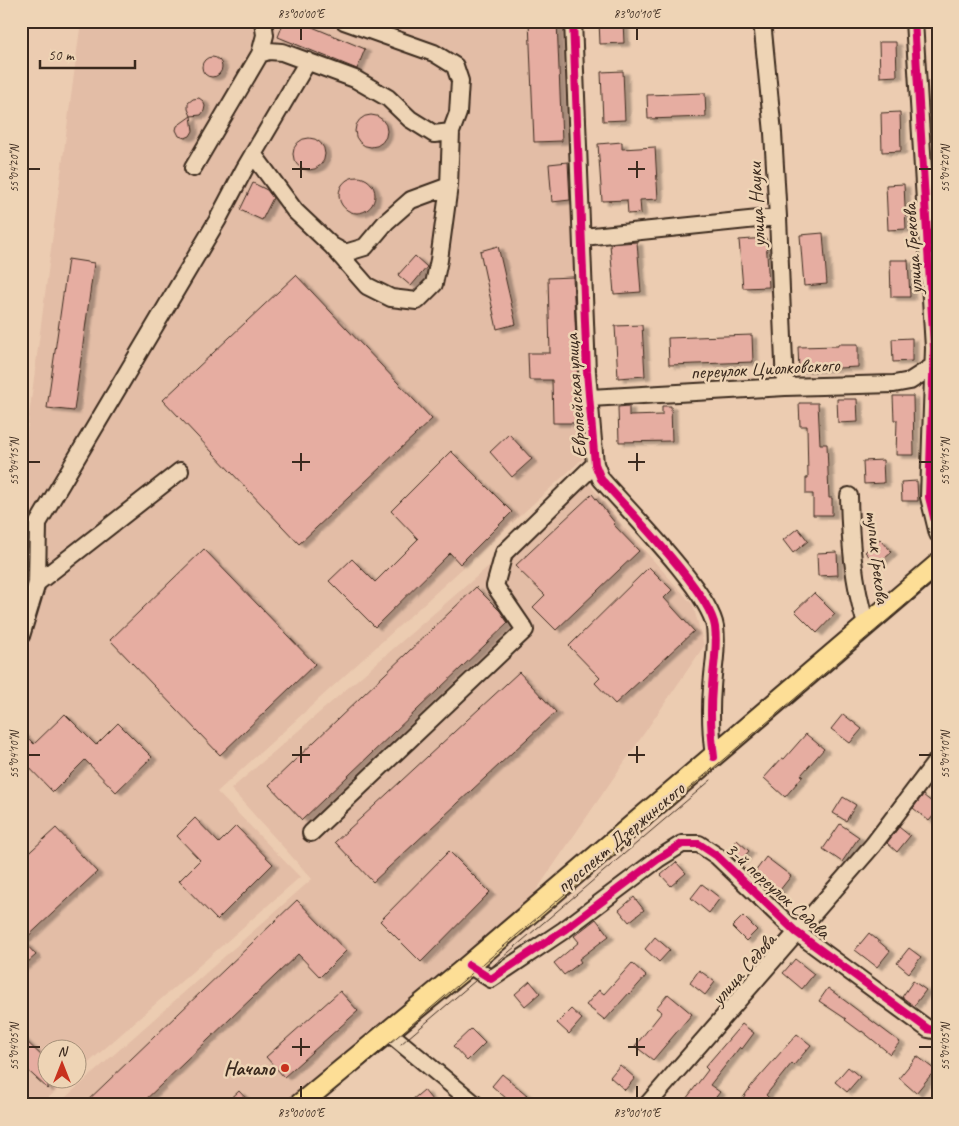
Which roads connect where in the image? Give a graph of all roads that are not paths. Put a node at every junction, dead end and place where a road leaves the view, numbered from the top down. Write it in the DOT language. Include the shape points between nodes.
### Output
graph roads {
  1 [pos="263,21"];
  2 [pos="344,21"];
  3 [pos="573,21"];
  4 [pos="762,21"];
  5 [pos="914,21"];
  6 [pos="260,54"];
  7 [pos="308,61"];
  8 [pos="451,132"];
  9 [pos="253,154"];
  10 [pos="930,162"];
  11 [pos="193,168"];
  12 [pos="449,186"];
  13 [pos="778,217"];
  14 [pos="583,237"];
  15 [pos="332,246"];
  16 [pos="936,364"];
  17 [pos="785,387"];
  18 [pos="590,398"];
  19 [pos="595,464"];
  20 [pos="180,471"];
  21 [pos="849,496"];
  22 [pos="938,534"];
  23 [pos="938,564"];
  24 [pos="37,582"];
  25 [pos="866,624"];
  26 [pos="21,636"];
  27 [pos="714,757"];
  28 [pos="938,759"];
  29 [pos="311,833"];
  30 [pos="796,932"];
  31 [pos="470,965"];
  32 [pos="938,1031"];
  33 [pos="389,1032"];
  34 [pos="299,1105"];
  35 [pos="476,1105"];
  36 [pos="647,1105"];
  1 -- 6 [label="street" via="265,35"];
  2 -- 8 [label="street" via="434,54 455,66 460,81 458,113"];
  3 -- 14 [label="street, Европейская улица"];
  4 -- 13 [label="street, улица Науки"];
  5 -- 10 [label="street, улица Грекова"];
  6 -- 7 [label="street" via="269,50"];
  6 -- 11 [label="street"];
  7 -- 8 [label="street" via="356,79 388,98 410,119 434,134"];
  7 -- 9 [label="street"];
  8 -- 12 [label="street"];
  9 -- 15 [label="street" via="295,211"];
  9 -- 24 [label="street" via="217,221 38,523"];
  10 -- 16 [label="street, улица Грекова"];
  12 -- 15 [label="street" via="411,200 364,247 345,253"];
  12 -- 15 [label="street" via="434,284 417,301 392,298 367,286"];
  13 -- 14 [label="street"];
  13 -- 17 [label="street, улица Науки"];
  14 -- 18 [label="street, Европейская улица"];
  16 -- 17 [label="street, переулок Циолковского" via="910,381 894,384"];
  16 -- 22 [label="street, улица Грекова" via="929,496"];
  17 -- 18 [label="street, переулок Циолковского"];
  18 -- 19 [label="street, Европейская улица"];
  19 -- 27 [label="street, Европейская улица" via="601,479 701,594 715,624 717,652 710,725"];
  19 -- 29 [label="street" via="504,553 496,586 525,630"];
  20 -- 24 [label="street"];
  21 -- 25 [label="street, тупик Грекова" via="850,541"];
  23 -- 25 [label="main road, проспект Дзержинского"];
  24 -- 26 [label="street"];
  25 -- 27 [label="main road, проспект Дзержинского"];
  27 -- 31 [label="main road, проспект Дзержинского"];
  28 -- 30 [label="street, улица Седова" via="872,845"];
  30 -- 31 [label="street, 3-й переулок Седова" via="717,856 699,844 682,844 491,979"];
  30 -- 32 [label="street, 3-й переулок Седова" via="928,1029"];
  30 -- 36 [label="street, улица Седова"];
  31 -- 33 [label="main road, проспект Дзержинского"];
  33 -- 34 [label="main road, проспект Дзержинского"];
  33 -- 35 [label="street"];
}
